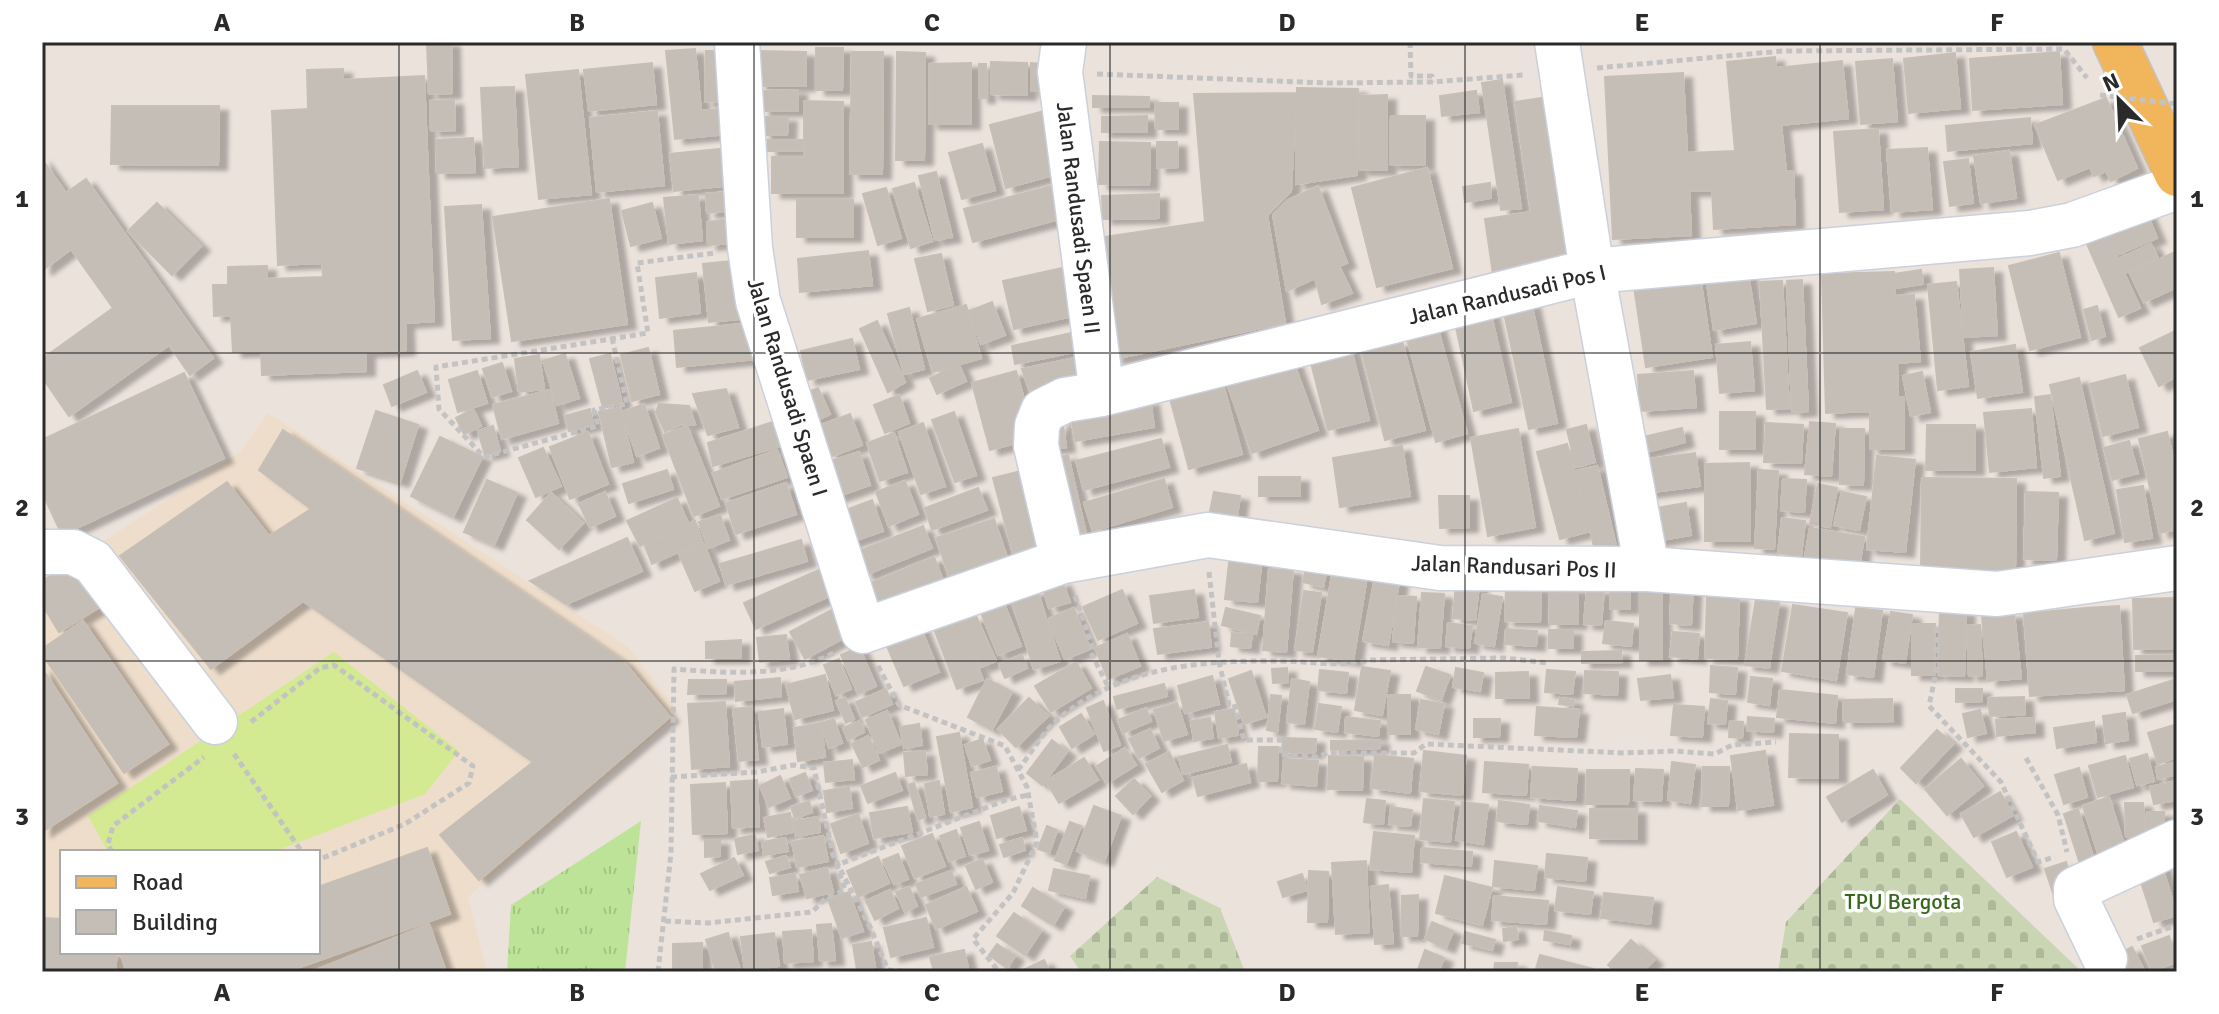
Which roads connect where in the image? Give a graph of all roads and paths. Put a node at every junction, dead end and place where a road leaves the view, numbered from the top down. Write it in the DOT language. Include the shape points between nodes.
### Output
graph roads {
  1 [pos="737,42"];
  2 [pos="1064,42"];
  3 [pos="1410,42"];
  4 [pos="1557,42"];
  5 [pos="2115,42"];
  6 [pos="1432,82"];
  7 [pos="2100,95"];
  8 [pos="2177,104"];
  9 [pos="2177,174"];
  10 [pos="2177,187"];
  11 [pos="750,248"];
  12 [pos="1592,271"];
  13 [pos="612,338"];
  14 [pos="1102,394"];
  15 [pos="1208,535"];
  16 [pos="42,552"];
  17 [pos="1063,561"];
  18 [pos="2177,568"];
  19 [pos="1647,569"];
  20 [pos="1938,590"];
  21 [pos="863,631"];
  22 [pos="1219,662"];
  23 [pos="1549,663"];
  24 [pos="1109,688"];
  25 [pos="220,732"];
  26 [pos="1776,742"];
  27 [pos="2026,758"];
  28 [pos="1018,770"];
  29 [pos="671,777"];
  30 [pos="1028,795"];
  31 [pos="2177,842"];
  32 [pos="111,850"];
  33 [pos="301,850"];
  34 [pos="320,859"];
  35 [pos="839,864"];
  36 [pos="665,921"];
  37 [pos="2105,959"];
  38 [pos="658,972"];
  39 [pos="912,972"];
  40 [pos="999,972"];
  1 -- 11 [label="street, Jalan Randusadi Spaen I"];
  2 -- 14 [label="street, Jalan Randusadi Spaen II" via="1060,72"];
  3 -- 6 [label="path" via="1411,76 1432,76"];
  4 -- 12 [label="street"];
  5 -- 9 [label="main road"];
  7 -- 8 [label="path, bridge"];
  10 -- 12 [label="street, Jalan Randusadi Pos I" via="2072,225 2030,233"];
  11 -- 13 [label="path" via="637,263 648,333"];
  11 -- 21 [label="street, Jalan Randusadi Spaen I" via="758,301"];
  12 -- 14 [label="street, Jalan Randusadi Pos I"];
  12 -- 19 [label="street"];
  13 -- 13 [label="path" via="436,367 439,409 484,457 598,426 594,410 627,404"];
  14 -- 17 [label="street, Jalan Randusadi Pos I" via="1065,400 1043,411 1037,426 1036,446"];
  15 -- 17 [label="street, Jalan Randusari Pos II"];
  15 -- 19 [label="street, Jalan Randusari Pos II" via="1440,568"];
  15 -- 22 [label="path"];
  16 -- 25 [label="street" via="73,552 93,562"];
  17 -- 21 [label="street, Jalan Randusari Pos II"];
  17 -- 24 [label="path" via="1091,653"];
  18 -- 20 [label="street, Jalan Randusari Pos II" via="1997,594"];
  19 -- 20 [label="street, Jalan Randusari Pos II"];
  20 -- 27 [label="path" via="1936,672 1929,706 2001,782 2038,862 2067,853 2058,815"];
  21 -- 28 [label="path" via="899,705 1005,746"];
  21 -- 29 [label="path" via="839,650 791,668 731,673 674,669"];
  22 -- 23 [label="path" via="1349,666 1370,660 1504,658"];
  22 -- 24 [label="path" via="1150,671"];
  22 -- 26 [label="path" via="1244,740 1280,740 1280,755 1414,753 1426,744 1715,754 1732,745"];
  24 -- 28 [label="path" via="1054,723"];
  25 -- 32 [label="path" via="113,826"];
  25 -- 33 [label="path"];
  25 -- 34 [label="path" via="320,668 334,665 473,766 469,783 405,824"];
  28 -- 30 [label="path"];
  29 -- 35 [label="path" via="794,765 814,768"];
  29 -- 36 [label="path"];
  30 -- 35 [label="path"];
  30 -- 40 [label="path" via="1037,842 1013,893 973,939"];
  31 -- 37 [label="street" via="2076,889"];
  35 -- 36 [label="path" via="845,890 812,912 708,923"];
  35 -- 39 [label="path" via="888,970"];
  36 -- 38 [label="path"];
}
